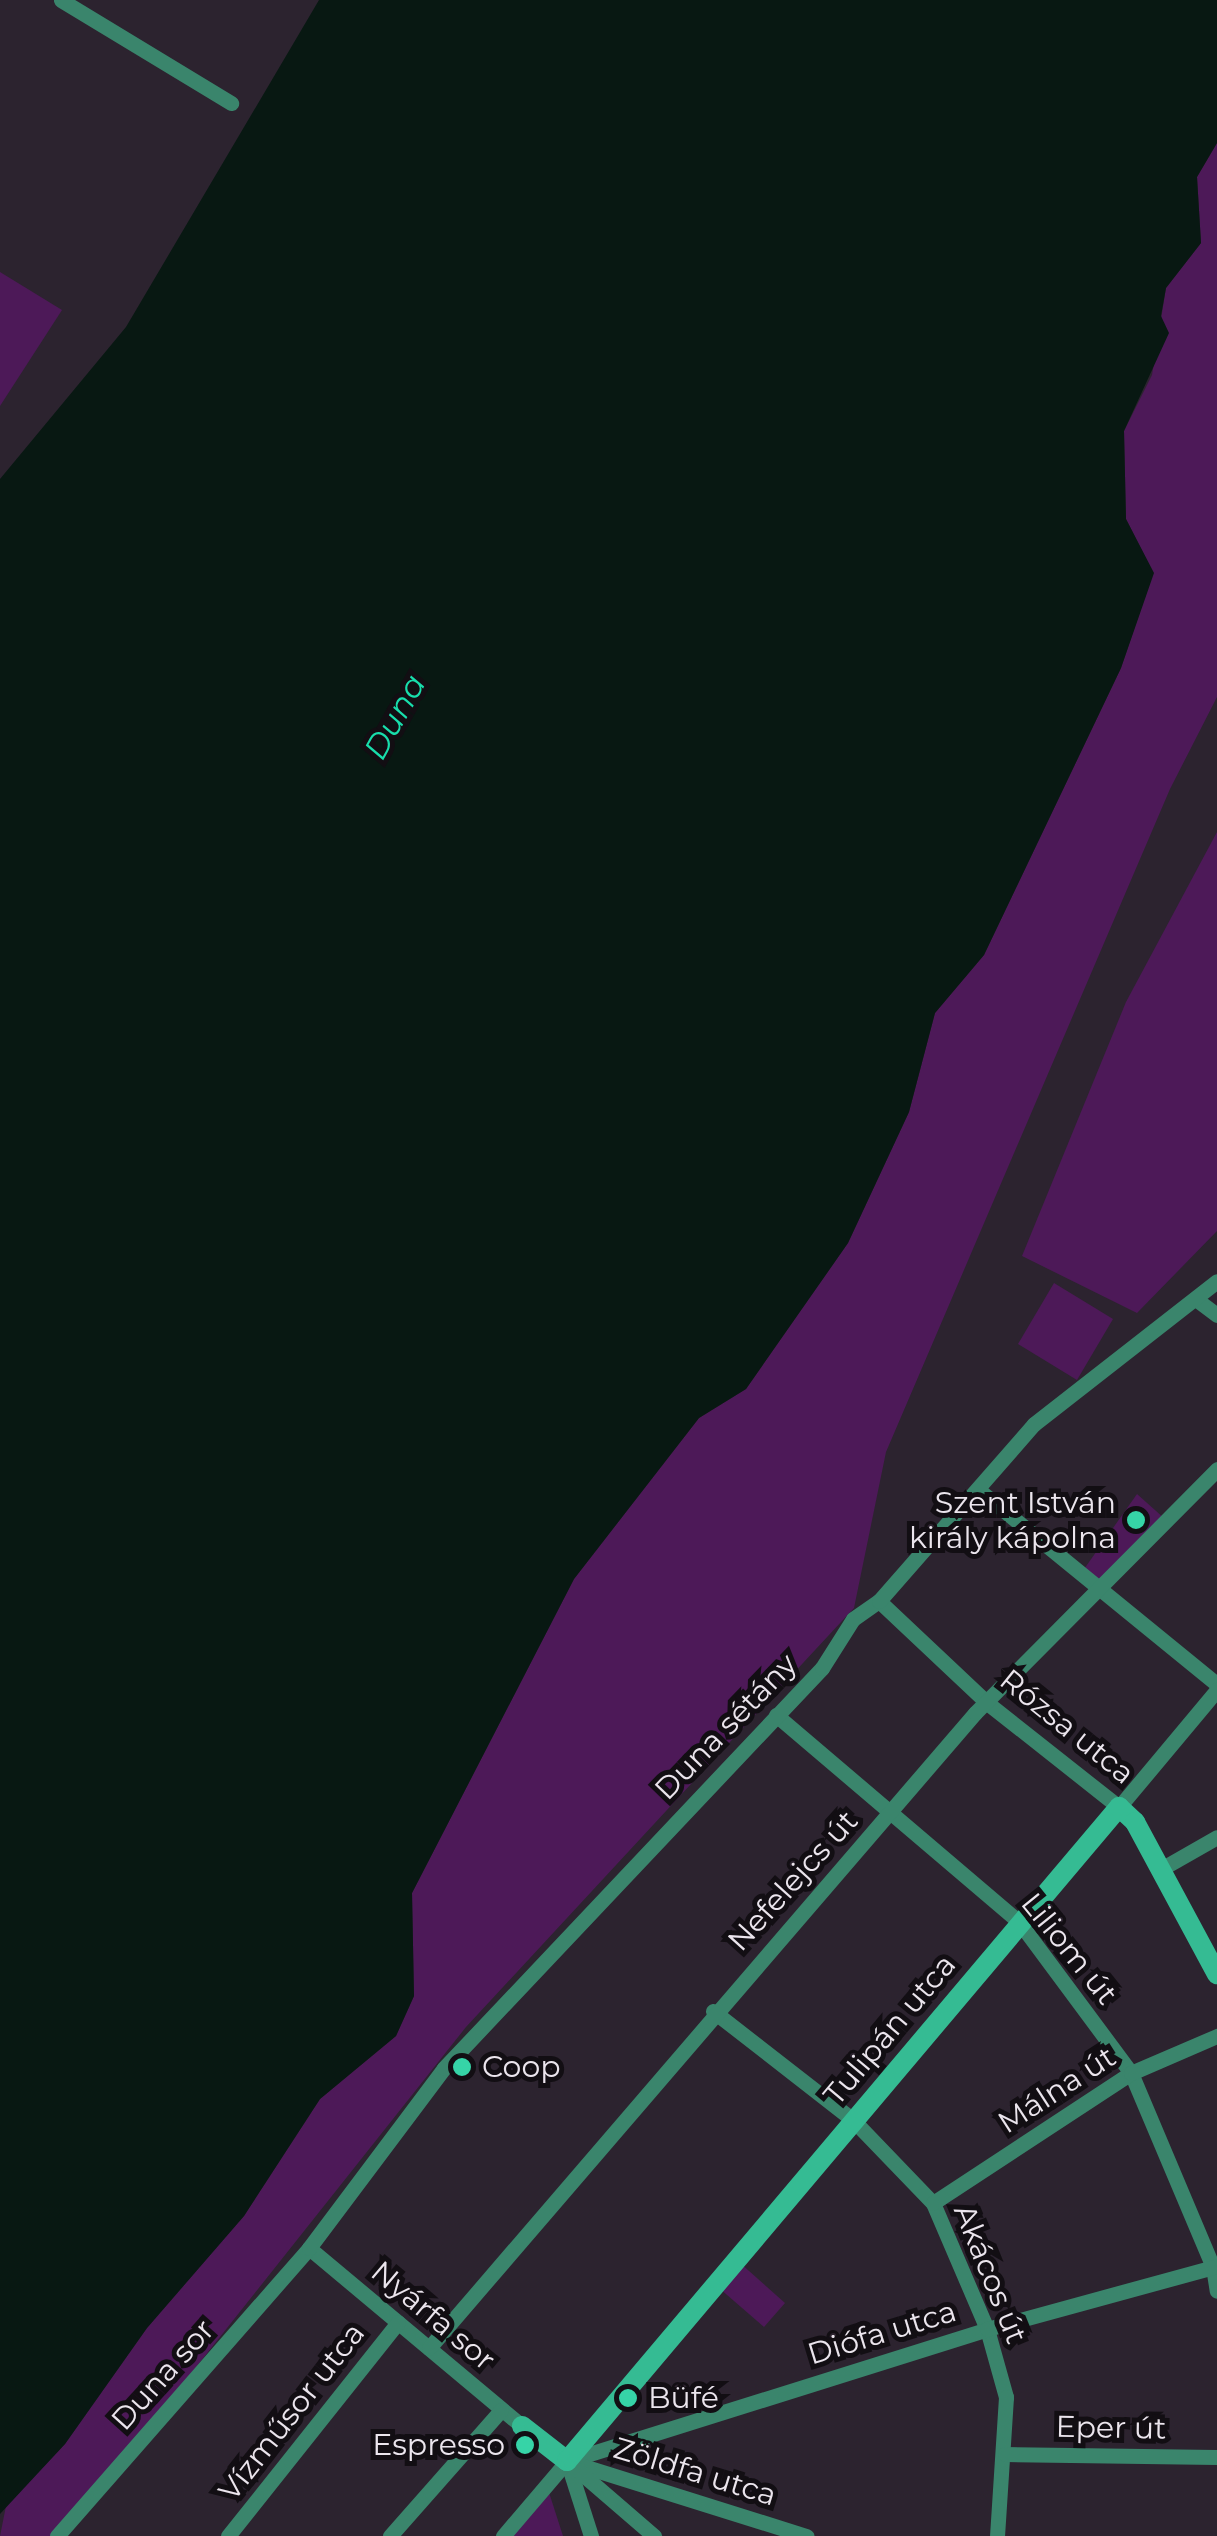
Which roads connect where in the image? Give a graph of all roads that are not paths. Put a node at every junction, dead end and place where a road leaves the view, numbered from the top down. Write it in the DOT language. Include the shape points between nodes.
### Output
graph roads {
  1 [pos="60,0"];
  2 [pos="231,103"];
  3 [pos="1217,1282"];
  4 [pos="1197,1300"];
  5 [pos="1217,1315"];
  6 [pos="1217,1469"];
  7 [pos="980,1491"];
  8 [pos="1097,1587"];
  9 [pos="880,1600"];
  10 [pos="1217,1687"];
  11 [pos="986,1702"];
  12 [pos="776,1715"];
  13 [pos="1119,1806"];
  14 [pos="890,1815"];
  15 [pos="1217,1837"];
  16 [pos="1161,1868"];
  17 [pos="1019,1922"];
  18 [pos="1217,1974"];
  19 [pos="713,2012"];
  20 [pos="1217,2036"];
  21 [pos="1131,2073"];
  22 [pos="854,2120"];
  23 [pos="933,2203"];
  24 [pos="309,2248"];
  25 [pos="1215,2266"];
  26 [pos="1217,2290"];
  27 [pos="398,2322"];
  28 [pos="987,2329"];
  29 [pos="428,2348"];
  30 [pos="502,2410"];
  31 [pos="522,2426"];
  32 [pos="1005,2454"];
  33 [pos="1217,2456"];
  34 [pos="567,2460"];
  35 [pos="57,2536"];
  36 [pos="228,2536"];
  37 [pos="390,2536"];
  38 [pos="503,2536"];
  39 [pos="590,2536"];
  40 [pos="654,2536"];
  41 [pos="807,2536"];
  42 [pos="997,2536"];
  1 -- 2 [label="street"];
  3 -- 4 [label="street, Duna sétány"];
  4 -- 5 [label="street"];
  4 -- 7 [label="street, Duna sétány" via="1034,1424"];
  6 -- 8 [label="street, Nefelejcs út"];
  7 -- 8 [label="street"];
  7 -- 9 [label="street, Duna sétány"];
  8 -- 10 [label="street"];
  8 -- 11 [label="street, Nefelejcs út"];
  9 -- 11 [label="street, Rózsa utca"];
  9 -- 12 [label="street, Duna sétány" via="852,1618 822,1668"];
  10 -- 13 [label="street, Tulipán utca"];
  11 -- 13 [label="street, Rózsa utca"];
  11 -- 14 [label="street, Nefelejcs út"];
  12 -- 14 [label="street, Liliom út"];
  12 -- 24 [label="street, Duna sétány" via="444,2068"];
  13 -- 16 [label="street, Rózsa utca"];
  13 -- 17 [label="street, Tulipán utca"];
  14 -- 17 [label="street, Liliom út"];
  14 -- 19 [label="street, Nefelejcs út"];
  15 -- 16 [label="street"];
  16 -- 18 [label="street, Rózsa utca"];
  17 -- 21 [label="street, Liliom út"];
  17 -- 22 [label="street, Tulipán utca"];
  19 -- 22 [label="street, Akácos út"];
  19 -- 29 [label="street, Nefelejcs út"];
  20 -- 21 [label="street, Málna út"];
  21 -- 23 [label="street, Málna út"];
  21 -- 25 [label="street, Liliom út"];
  22 -- 23 [label="street, Akácos út"];
  22 -- 34 [label="street, Tulipán utca"];
  23 -- 28 [label="street, Akácos út"];
  24 -- 27 [label="street, Nyárfa sor"];
  24 -- 35 [label="street, Duna sor"];
  25 -- 26 [label="street, Liliom út"];
  25 -- 28 [label="street, Diófa utca"];
  27 -- 29 [label="street, Nyárfa sor"];
  27 -- 36 [label="street, Vízműsor utca"];
  28 -- 32 [label="street, Akácos út" via="1006,2398"];
  28 -- 34 [label="street, Diófa utca"];
  29 -- 30 [label="street, Nyárfa sor"];
  30 -- 31 [label="street, Nyárfa sor"];
  30 -- 37 [label="street"];
  31 -- 34 [label="street"];
  32 -- 33 [label="street, Eper út"];
  32 -- 42 [label="street, Akácos út"];
  34 -- 38 [label="street"];
  34 -- 39 [label="street"];
  34 -- 40 [label="street"];
  34 -- 41 [label="street, Zöldfa utca"];
}
